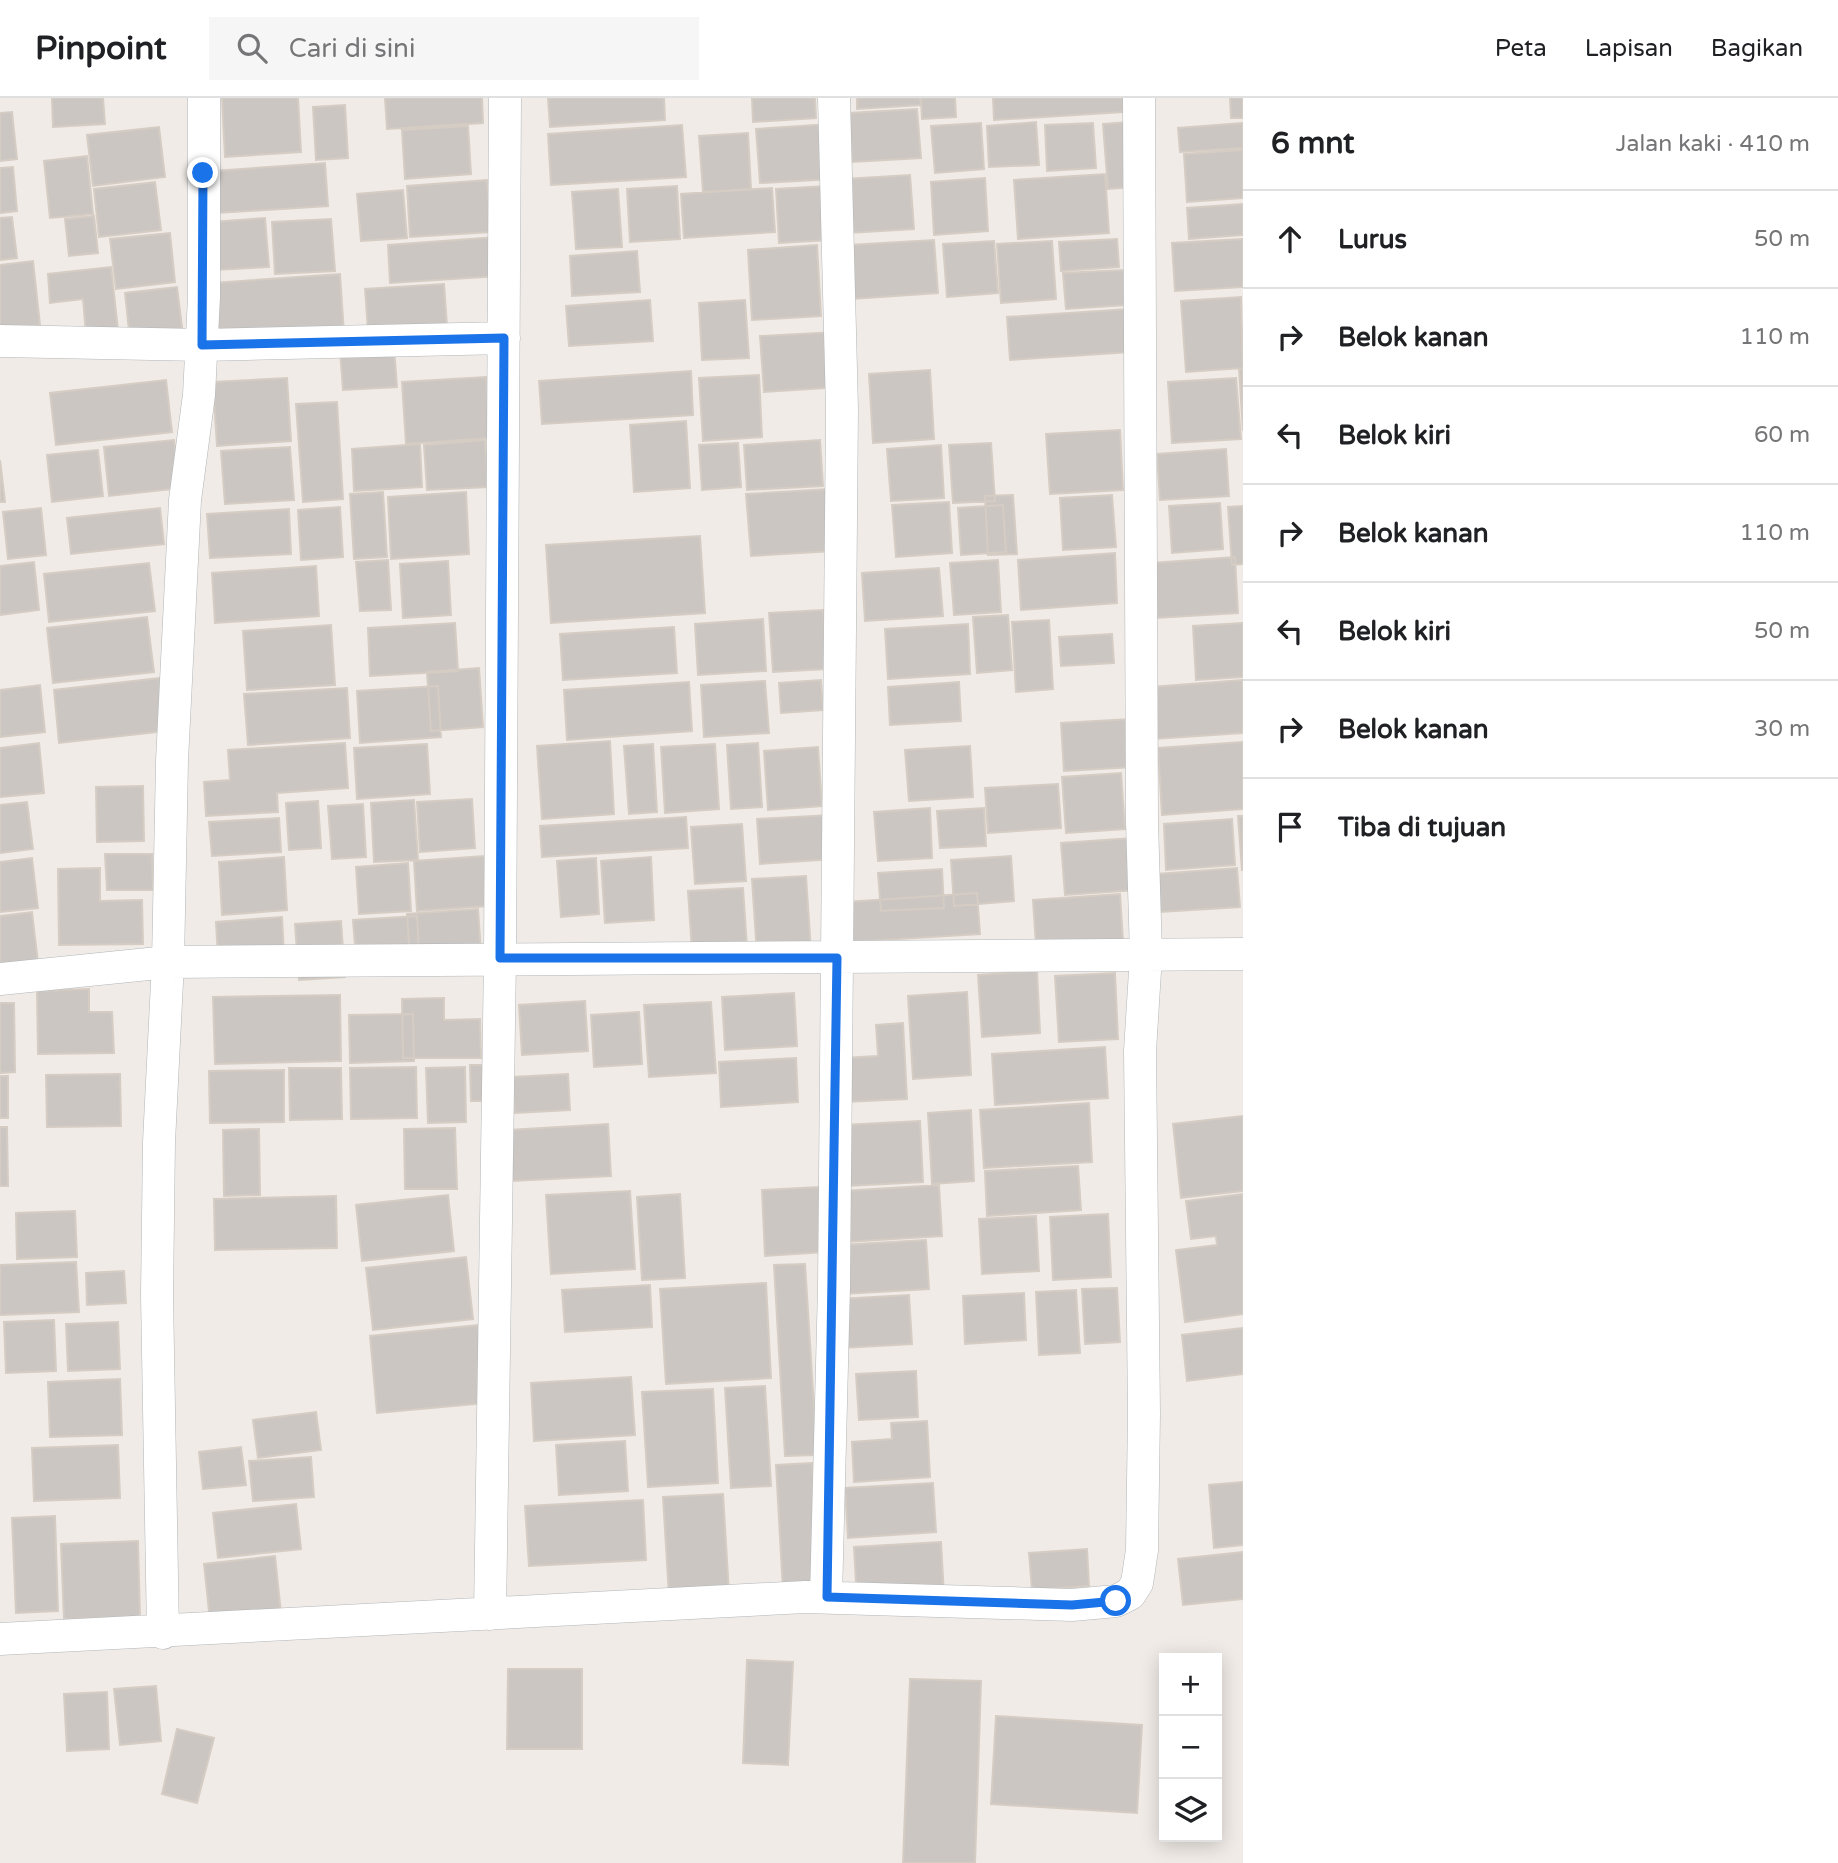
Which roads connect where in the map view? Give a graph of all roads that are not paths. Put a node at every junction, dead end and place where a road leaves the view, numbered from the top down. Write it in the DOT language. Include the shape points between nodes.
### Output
graph roads {
  1 [pos="204,98"];
  2 [pos="505,98"];
  3 [pos="834,98"];
  4 [pos="1139,98"];
  5 [pos="504,338"];
  6 [pos="0,341"];
  7 [pos="202,345"];
  8 [pos="1243,954"];
  9 [pos="1146,955"];
  10 [pos="500,958"];
  11 [pos="837,958"];
  12 [pos="168,962"];
  13 [pos="0,979"];
  14 [pos="827,1597"];
  15 [pos="490,1614"];
  16 [pos="163,1633"];
  17 [pos="0,1639"];
  1 -- 7 [label="street"];
  2 -- 5 [label="street"];
  3 -- 11 [label="street" via="842,409"];
  4 -- 9 [label="street"];
  5 -- 7 [label="street"];
  5 -- 10 [label="street"];
  6 -- 7 [label="street"];
  7 -- 12 [label="street" via="184,513"];
  8 -- 9 [label="street"];
  9 -- 11 [label="street"];
  9 -- 14 [label="street" via="1140,1051 1144,1402 1142,1550 1137,1583 1130,1594 1116,1601 1072,1605"];
  10 -- 11 [label="street"];
  10 -- 12 [label="street"];
  10 -- 15 [label="street"];
  11 -- 14 [label="street"];
  12 -- 13 [label="street"];
  12 -- 16 [label="street" via="157,1295"];
  14 -- 15 [label="street"];
  15 -- 16 [label="street"];
  16 -- 17 [label="street"];
}
